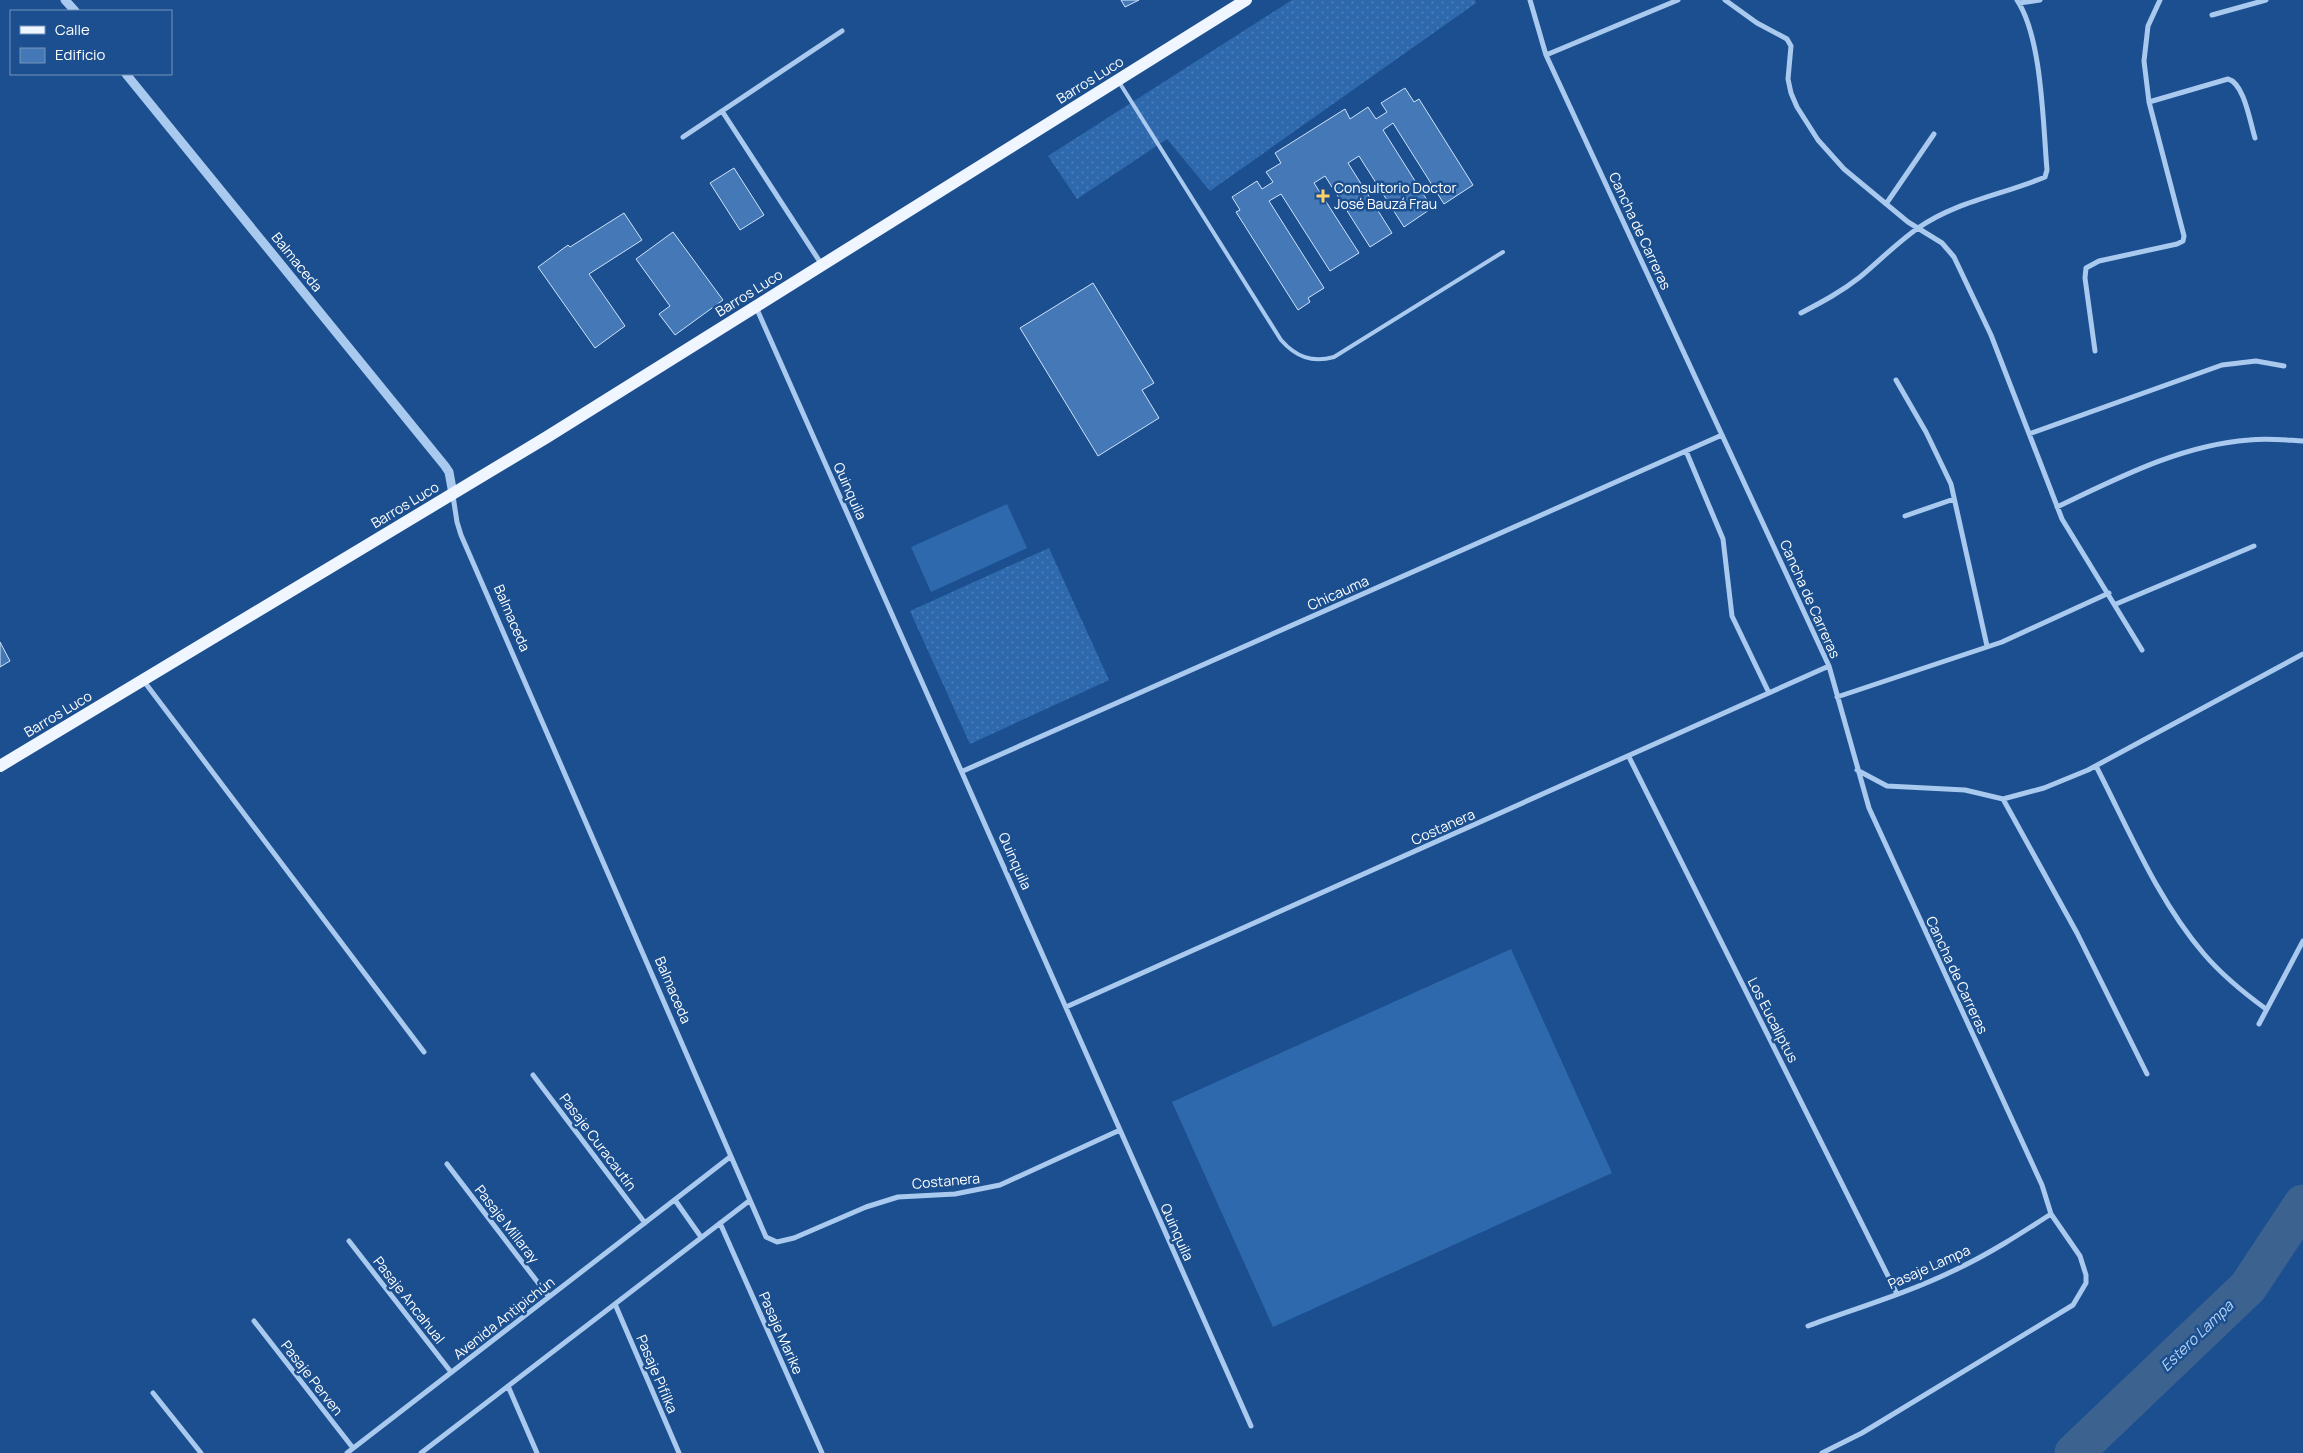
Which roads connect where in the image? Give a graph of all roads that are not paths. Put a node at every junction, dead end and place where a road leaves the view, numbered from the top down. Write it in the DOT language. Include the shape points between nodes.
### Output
graph roads {
  1 [pos="65,0"];
  2 [pos="1246,0"];
  3 [pos="1530,0"];
  4 [pos="1678,0"];
  5 [pos="1726,0"];
  6 [pos="2040,0"];
  7 [pos="2160,0"];
  8 [pos="2266,0"];
  9 [pos="2018,2"];
  10 [pos="74,10"];
  11 [pos="2212,15"];
  12 [pos="842,31"];
  13 [pos="1546,55"];
  14 [pos="127,75"];
  15 [pos="1118,80"];
  16 [pos="2149,102"];
  17 [pos="722,111"];
  18 [pos="1934,134"];
  19 [pos="683,137"];
  20 [pos="2255,138"];
  21 [pos="1886,204"];
  22 [pos="1918,228"];
  23 [pos="1503,252"];
  24 [pos="822,265"];
  25 [pos="756,306"];
  26 [pos="1801,313"];
  27 [pos="2095,351"];
  28 [pos="2284,366"];
  29 [pos="1896,380"];
  30 [pos="2029,434"];
  31 [pos="1722,435"];
  32 [pos="2303,441"];
  33 [pos="1686,451"];
  34 [pos="453,494"];
  35 [pos="1954,499"];
  36 [pos="2057,507"];
  37 [pos="1905,516"];
  38 [pos="2254,546"];
  39 [pos="2109,593"];
  40 [pos="2116,604"];
  41 [pos="1988,646"];
  42 [pos="2142,650"];
  43 [pos="2303,654"];
  44 [pos="1828,666"];
  45 [pos="143,680"];
  46 [pos="1769,693"];
  47 [pos="1837,697"];
  48 [pos="1628,756"];
  49 [pos="0,766"];
  50 [pos="2096,766"];
  51 [pos="1857,770"];
  52 [pos="963,771"];
  53 [pos="2003,799"];
  54 [pos="2303,941"];
  55 [pos="1066,1007"];
  56 [pos="2266,1009"];
  57 [pos="2259,1024"];
  58 [pos="424,1052"];
  59 [pos="2148,1074"];
  60 [pos="534,1075"];
  61 [pos="1120,1130"];
  62 [pos="730,1157"];
  63 [pos="447,1164"];
  64 [pos="675,1200"];
  65 [pos="749,1201"];
  66 [pos="2051,1214"];
  67 [pos="645,1223"];
  68 [pos="720,1223"];
  69 [pos="701,1237"];
  70 [pos="770,1240"];
  71 [pos="349,1241"];
  72 [pos="1897,1294"];
  73 [pos="549,1297"];
  74 [pos="615,1304"];
  75 [pos="254,1321"];
  76 [pos="1808,1326"];
  77 [pos="451,1372"];
  78 [pos="508,1386"];
  79 [pos="153,1393"];
  80 [pos="1251,1426"];
  81 [pos="353,1448"];
  82 [pos="201,1453"];
  83 [pos="346,1453"];
  84 [pos="421,1453"];
  85 [pos="537,1453"];
  86 [pos="679,1453"];
  87 [pos="822,1453"];
  88 [pos="1822,1453"];
  1 -- 10 [label="street"];
  2 -- 15 [label="main road, Barros Luco"];
  3 -- 13 [label="street, Cancha de Carreras"];
  4 -- 13 [label="street"];
  5 -- 21 [label="street" via="1756,23 1787,39 1791,46 1788,79 1797,106 1818,140 1844,169"];
  6 -- 9 [label="street"];
  7 -- 16 [label="street" via="2148,26 2144,61"];
  8 -- 11 [label="street"];
  9 -- 22 [label="street" via="2028,21 2034,52 2045,177 1958,205"];
  12 -- 17 [label="street"];
  13 -- 31 [label="street, Cancha de Carreras"];
  14 -- 34 [label="street, Balmaceda" via="445,466"];
  15 -- 23 [label="lane" via="1281,340 1297,355 1316,360 1334,357"];
  15 -- 24 [label="main road, Barros Luco"];
  16 -- 20 [label="street" via="2231,80 2240,87"];
  16 -- 27 [label="street" via="2183,241 2099,261 2086,268"];
  17 -- 19 [label="street"];
  17 -- 24 [label="street"];
  18 -- 21 [label="street"];
  21 -- 22 [label="street"];
  22 -- 26 [label="street" via="1859,278"];
  22 -- 30 [label="street" via="1942,243 1954,257 1991,336"];
  24 -- 25 [label="main road, Barros Luco"];
  25 -- 34 [label="main road, Barros Luco"];
  25 -- 52 [label="street, Quinquila"];
  28 -- 30 [label="street" via="2256,361 2222,365"];
  29 -- 35 [label="street" via="1941,460"];
  30 -- 36 [label="street"];
  31 -- 33 [label="street, Chicauma"];
  31 -- 44 [label="street, Cancha de Carreras"];
  32 -- 36 [label="street" via="2265,439 2210,446 2148,464"];
  33 -- 46 [label="street" via="1723,539 1732,616"];
  33 -- 52 [label="street, Chicauma"];
  34 -- 45 [label="main road, Barros Luco"];
  34 -- 62 [label="street, Balmaceda" via="462,535"];
  35 -- 37 [label="street"];
  35 -- 41 [label="street"];
  36 -- 39 [label="street"];
  38 -- 40 [label="street"];
  39 -- 40 [label="street"];
  39 -- 41 [label="street"];
  40 -- 42 [label="street"];
  41 -- 47 [label="street"];
  43 -- 50 [label="street"];
  44 -- 46 [label="street, Costanera"];
  44 -- 47 [label="street, Cancha de Carreras"];
  45 -- 49 [label="main road, Barros Luco"];
  45 -- 58 [label="street"];
  46 -- 48 [label="street, Costanera"];
  47 -- 51 [label="street, Cancha de Carreras"];
  48 -- 55 [label="street, Costanera"];
  48 -- 72 [label="street, Los Eucaliptus"];
  50 -- 53 [label="street" via="2044,788"];
  50 -- 56 [label="street" via="2178,920 2224,975"];
  51 -- 53 [label="street" via="1887,786 1965,790"];
  51 -- 66 [label="street, Cancha de Carreras" via="1879,832 2042,1185"];
  52 -- 55 [label="street, Quinquila"];
  53 -- 59 [label="street" via="2077,933"];
  54 -- 56 [label="street"];
  55 -- 61 [label="street, Quinquila"];
  56 -- 57 [label="street"];
  60 -- 67 [label="street, Pasaje Curacautín"];
  61 -- 70 [label="street, Costanera" via="1000,1185 955,1194 898,1197 794,1238 777,1242"];
  61 -- 80 [label="street, Quinquila"];
  62 -- 64 [label="street, Avenida Antipichún"];
  62 -- 65 [label="street, Balmaceda"];
  63 -- 73 [label="street, Pasaje Millaray"];
  64 -- 67 [label="street, Avenida Antipichún"];
  64 -- 69 [label="street"];
  65 -- 68 [label="street"];
  65 -- 70 [label="street, Balmaceda" via="763,1234"];
  66 -- 72 [label="street, Pasaje Lampa" via="1971,1261"];
  66 -- 88 [label="street, Cancha de Carreras" via="2080,1256 2086,1275 2086,1283 2073,1305 1862,1433"];
  67 -- 73 [label="street, Avenida Antipichún"];
  68 -- 69 [label="street"];
  68 -- 87 [label="street, Pasaje Marike"];
  69 -- 74 [label="street"];
  71 -- 77 [label="street, Pasaje Ancahual"];
  72 -- 76 [label="street, Pasaje Lampa"];
  73 -- 77 [label="street, Avenida Antipichún"];
  74 -- 78 [label="street"];
  74 -- 86 [label="street, Pasaje Pifilka"];
  75 -- 81 [label="street, Pasaje Perven"];
  77 -- 81 [label="street, Avenida Antipichún"];
  78 -- 84 [label="street"];
  78 -- 85 [label="street"];
  79 -- 82 [label="street"];
  81 -- 83 [label="street, Avenida Antipichún"];
}
